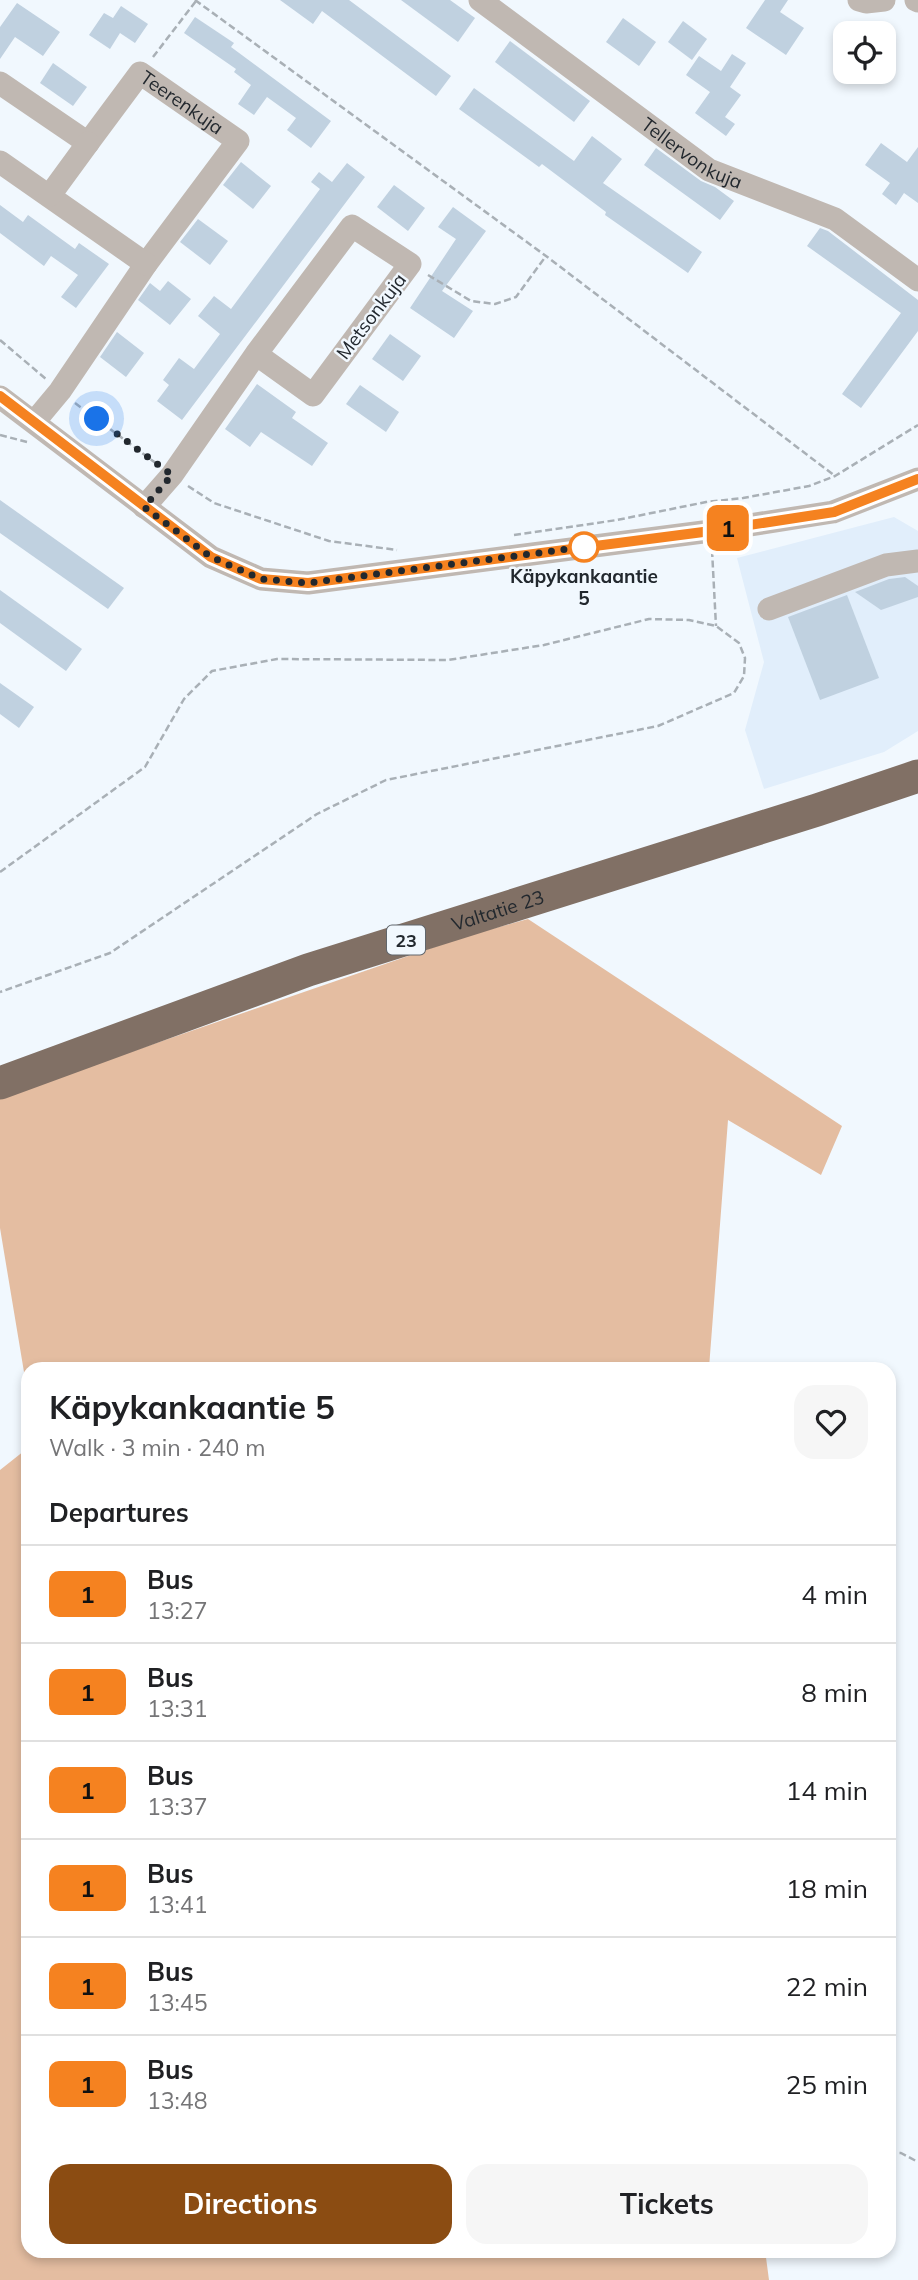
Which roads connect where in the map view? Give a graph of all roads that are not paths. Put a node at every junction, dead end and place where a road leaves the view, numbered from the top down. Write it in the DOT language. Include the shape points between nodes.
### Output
graph roads {
  1 [pos="480,0"];
  2 [pos="859,0"];
  3 [pos="884,0"];
  4 [pos="0,83"];
  5 [pos="88,143"];
  6 [pos="0,162"];
  7 [pos="50,195"];
  8 [pos="146,264"];
  9 [pos="918,280"];
  10 [pos="256,354"];
  11 [pos="0,397"];
  12 [pos="35,421"];
  13 [pos="918,479"];
  14 [pos="144,507"];
  15 [pos="918,561"];
  16 [pos="769,609"];
  17 [pos="918,776"];
  18 [pos="0,1083"];
  1 -- 9 [label="street, Tellervonkuja" via="709,170 835,219"];
  2 -- 3 [label="street"];
  4 -- 5 [label="street"];
  5 -- 7 [label="street, Teerenkuja"];
  5 -- 8 [label="street, Teerenkuja" via="140,73 238,141"];
  6 -- 7 [label="street"];
  7 -- 8 [label="street"];
  8 -- 12 [label="street, Teerenkuja"];
  10 -- 10 [label="street, Metsonkuja" via="352,226 410,264 313,395"];
  10 -- 14 [label="street, Metsonkuja" via="172,475"];
  11 -- 12 [label="street"];
  12 -- 14 [label="street"];
  13 -- 14 [label="street" via="834,512 308,583 261,579 211,557"];
  15 -- 16 [label="street" via="886,565"];
  17 -- 18 [label="highway, Valtatie 23 / 23" via="308,971"];
}
